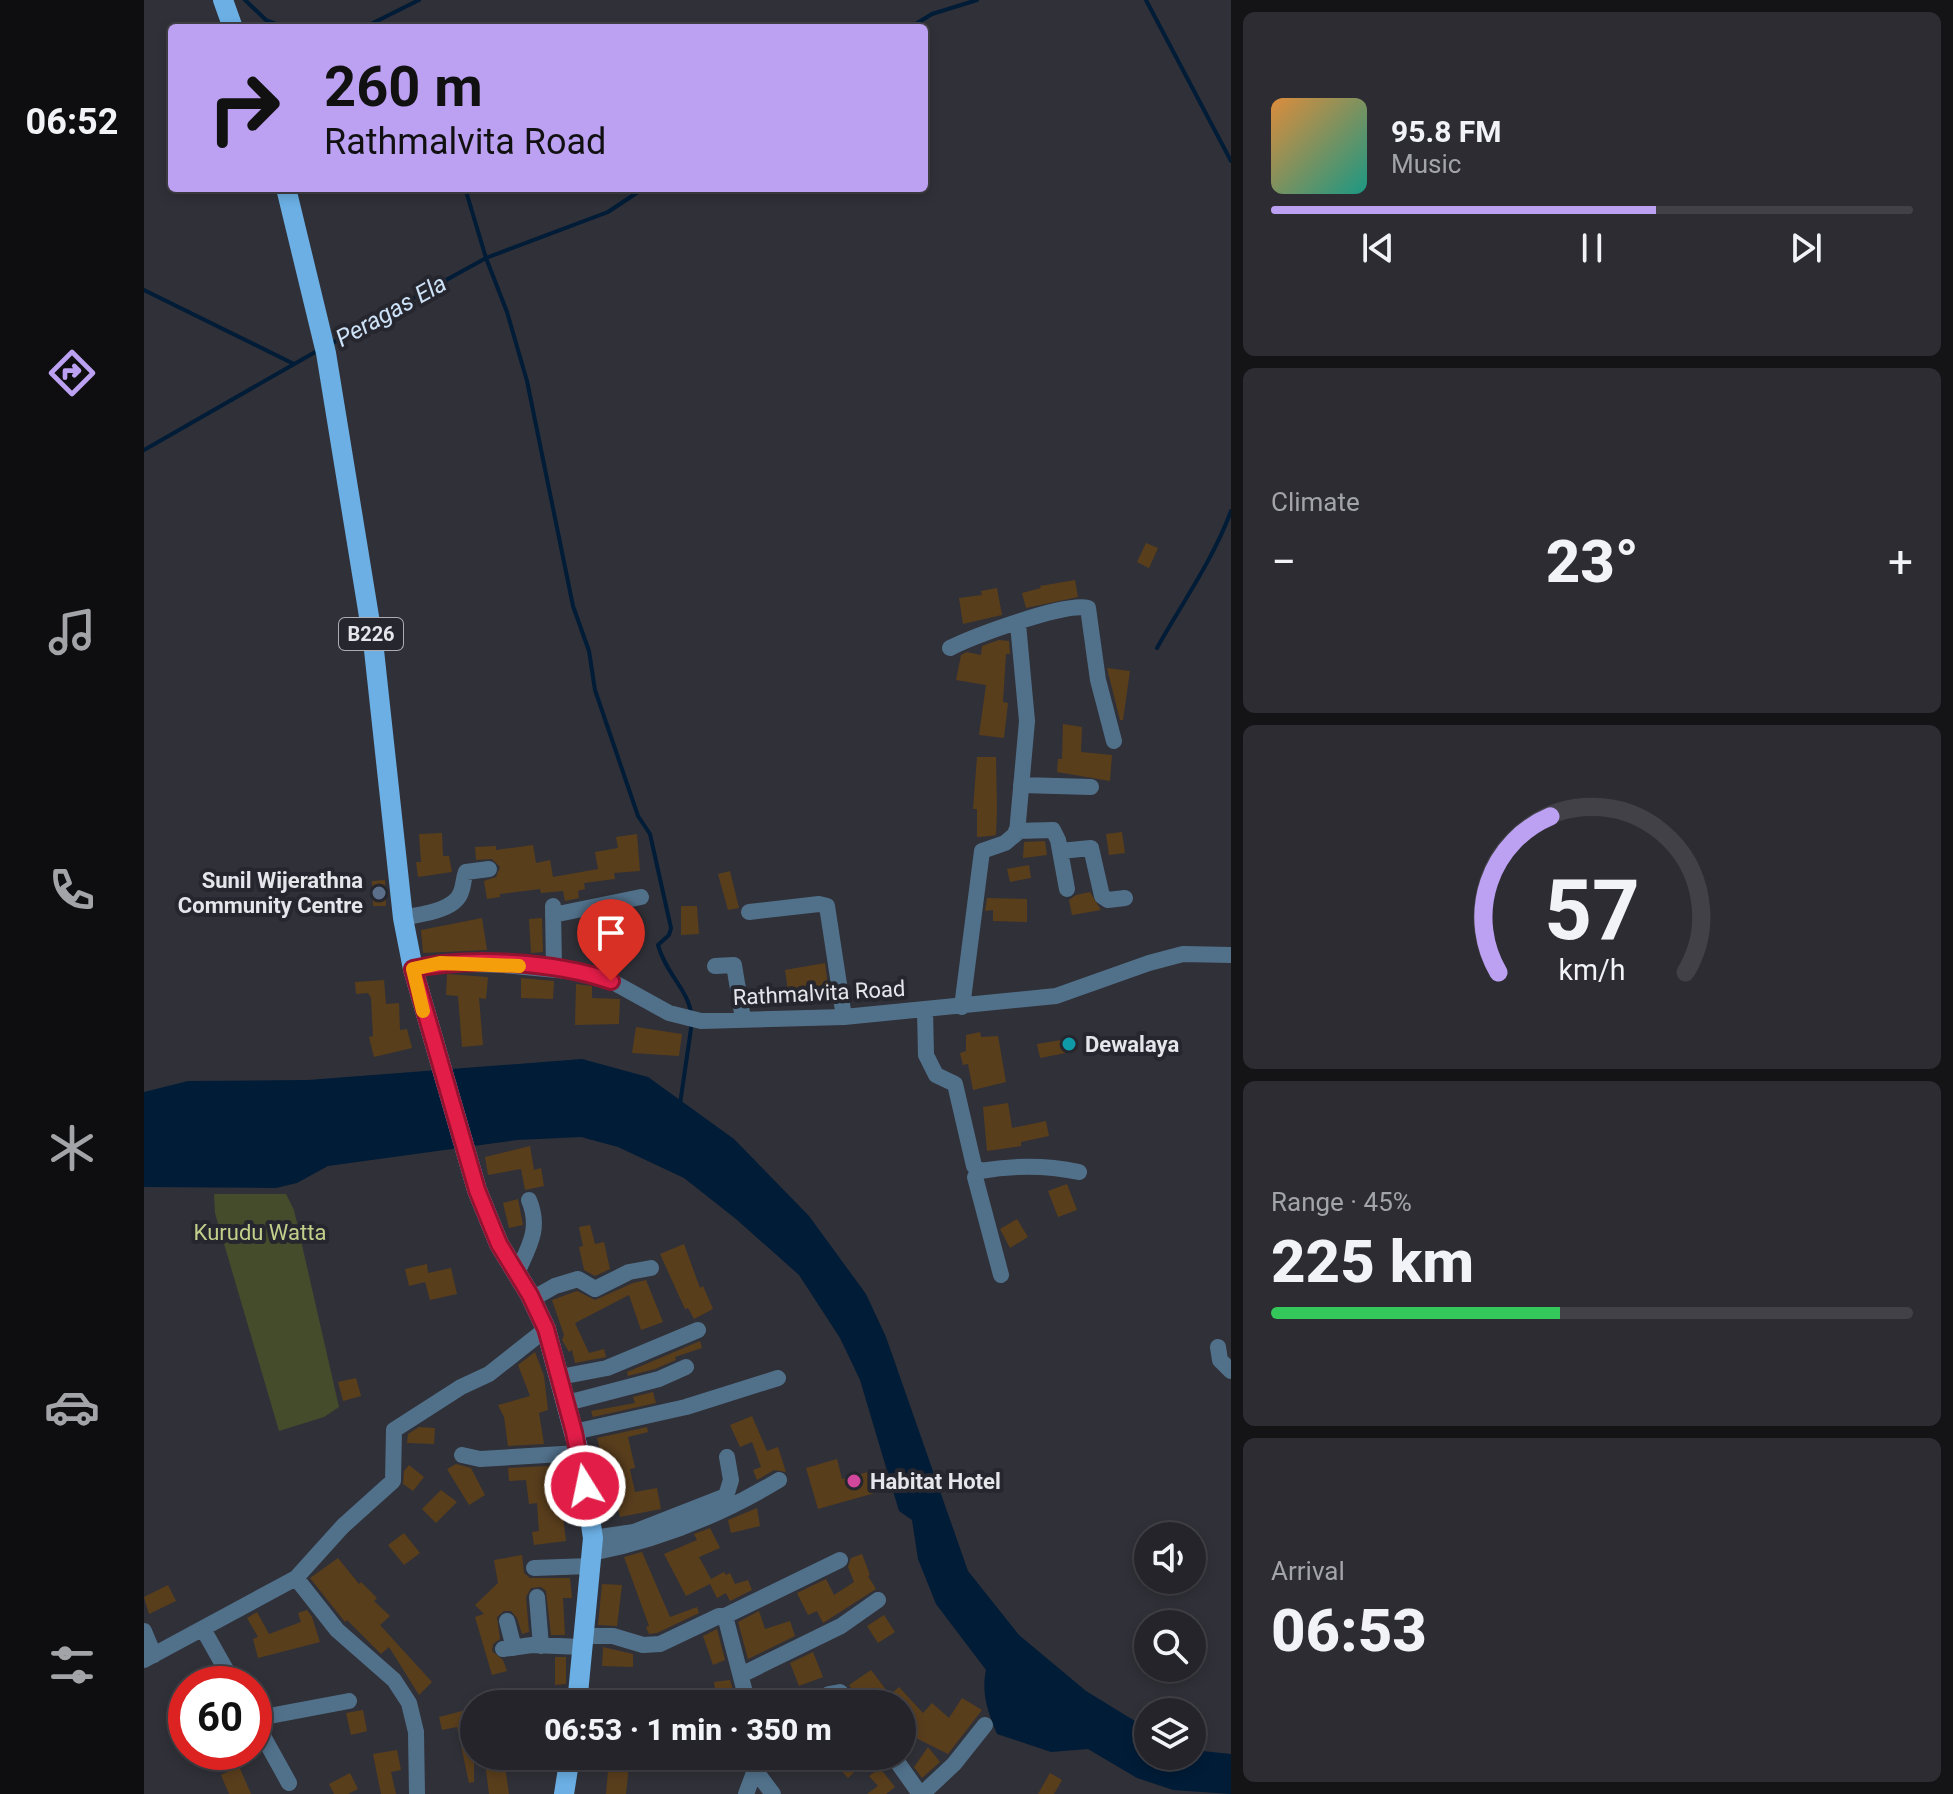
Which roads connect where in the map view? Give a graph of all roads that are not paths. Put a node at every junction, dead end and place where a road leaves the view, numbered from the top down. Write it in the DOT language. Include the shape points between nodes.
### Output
graph roads {
  1 [pos="223,0"];
  2 [pos="232,24"];
  3 [pos="287,192"];
  4 [pos="1018,624"];
  5 [pos="950,648"];
  6 [pos="1114,741"];
  7 [pos="1021,785"];
  8 [pos="1091,787"];
  9 [pos="1016,831"];
  10 [pos="1060,851"];
  11 [pos="489,869"];
  12 [pos="1067,889"];
  13 [pos="641,897"];
  14 [pos="1125,898"];
  15 [pos="749,912"];
  16 [pos="403,918"];
  17 [pos="1231,955"];
  18 [pos="715,966"];
  19 [pos="413,969"];
  20 [pos="554,969"];
  21 [pos="962,1007"];
  22 [pos="925,1010"];
  23 [pos="844,1017"];
  24 [pos="743,1019"];
  25 [pos="980,1171"];
  26 [pos="1079,1172"];
  27 [pos="529,1200"];
  28 [pos="651,1268"];
  29 [pos="517,1273"];
  30 [pos="1001,1275"];
  31 [pos="532,1299"];
  32 [pos="546,1329"];
  33 [pos="698,1330"];
  34 [pos="1218,1347"];
  35 [pos="686,1367"];
  36 [pos="1231,1371"];
  37 [pos="560,1377"];
  38 [pos="778,1378"];
  39 [pos="567,1403"];
  40 [pos="574,1432"];
  41 [pos="579,1453"];
  42 [pos="462,1455"];
  43 [pos="727,1457"];
  44 [pos="779,1480"];
  45 [pos="752,1486"];
  46 [pos="726,1496"];
  47 [pos="592,1552"];
  48 [pos="840,1560"];
  49 [pos="534,1568"];
  50 [pos="296,1578"];
  51 [pos="537,1597"];
  52 [pos="878,1600"];
  53 [pos="725,1616"];
  54 [pos="507,1621"];
  55 [pos="203,1629"];
  56 [pos="144,1631"];
  57 [pos="584,1641"];
  58 [pos="541,1646"];
  59 [pos="149,1657"];
  60 [pos="224,1666"];
  61 [pos="741,1675"];
  62 [pos="579,1690"];
  63 [pos="745,1690"];
  64 [pos="349,1701"];
  65 [pos="272,1716"];
  66 [pos="985,1725"];
  67 [pos="272,1752"];
  68 [pos="567,1770"];
  69 [pos="753,1770"];
  70 [pos="759,1770"];
  71 [pos="903,1770"];
  72 [pos="289,1783"];
  73 [pos="417,1794"];
  74 [pos="564,1794"];
  75 [pos="746,1794"];
  76 [pos="773,1794"];
  77 [pos="921,1794"];
  1 -- 2 [label="main road"];
  3 -- 16 [label="main road, B226" via="326,353 373,641"];
  4 -- 5 [label="street"];
  4 -- 6 [label="street" via="1088,608"];
  4 -- 7 [label="street" via="1027,721"];
  7 -- 8 [label="street"];
  7 -- 9 [label="street"];
  9 -- 10 [label="street" via="1053,830"];
  9 -- 21 [label="street" via="1005,843 982,851"];
  10 -- 12 [label="street"];
  10 -- 14 [label="street" via="1091,848 1102,896"];
  11 -- 16 [label="street" via="466,872 454,901"];
  13 -- 20 [label="street" via="553,910"];
  15 -- 23 [label="street" via="827,906"];
  16 -- 19 [label="main road, B226"];
  17 -- 21 [label="street, Rathmalvita Road" via="1183,954 1056,996"];
  18 -- 24 [label="street" via="734,965"];
  19 -- 20 [label="street, Rathmalvita Road" via="440,963"];
  19 -- 29 [label="main road, B226" via="477,1190"];
  20 -- 24 [label="street, Rathmalvita Road" via="611,981 669,1013 694,1020"];
  21 -- 22 [label="street, Rathmalvita Road"];
  22 -- 23 [label="street, Rathmalvita Road"];
  22 -- 25 [label="street" via="926,1055 936,1075 955,1084 974,1166"];
  23 -- 24 [label="street, Rathmalvita Road"];
  25 -- 26 [label="street" via="1052,1166"];
  25 -- 30 [label="street" via="975,1177"];
  27 -- 29 [label="street" via="536,1217"];
  28 -- 31 [label="street" via="595,1289 578,1279"];
  29 -- 31 [label="main road, B226"];
  31 -- 32 [label="main road, B226"];
  32 -- 37 [label="main road, B226"];
  32 -- 50 [label="street" via="489,1374 394,1430 393,1481"];
  33 -- 37 [label="street" via="607,1368"];
  34 -- 36 [label="street" via="1220,1360"];
  35 -- 39 [label="street"];
  37 -- 39 [label="main road, B226"];
  38 -- 40 [label="street" via="686,1407"];
  39 -- 40 [label="main road, B226"];
  40 -- 41 [label="main road, B226"];
  41 -- 42 [label="street" via="480,1459"];
  41 -- 47 [label="main road, B226"];
  43 -- 46 [label="street" via="731,1480"];
  44 -- 47 [label="street" via="696,1523"];
  45 -- 46 [label="street"];
  46 -- 47 [label="street"];
  47 -- 49 [label="street"];
  47 -- 57 [label="main road, B226"];
  48 -- 53 [label="street"];
  50 -- 55 [label="street"];
  50 -- 73 [label="street" via="337,1630 394,1680 409,1703 416,1732"];
  51 -- 58 [label="street"];
  52 -- 61 [label="street" via="841,1626"];
  53 -- 57 [label="street" via="660,1644 613,1636"];
  53 -- 61 [label="street"];
  54 -- 58 [label="street" via="508,1648"];
  55 -- 59 [label="street"];
  55 -- 60 [label="street"];
  56 -- 59 [label="street"];
  57 -- 58 [label="street"];
  57 -- 62 [label="main road, B226"];
  61 -- 63 [label="street"];
  64 -- 65 [label="street"];
  66 -- 77 [label="street"];
  67 -- 72 [label="street"];
  68 -- 74 [label="main road"];
  69 -- 75 [label="street"];
  70 -- 76 [label="street"];
  71 -- 77 [label="street"];
}
